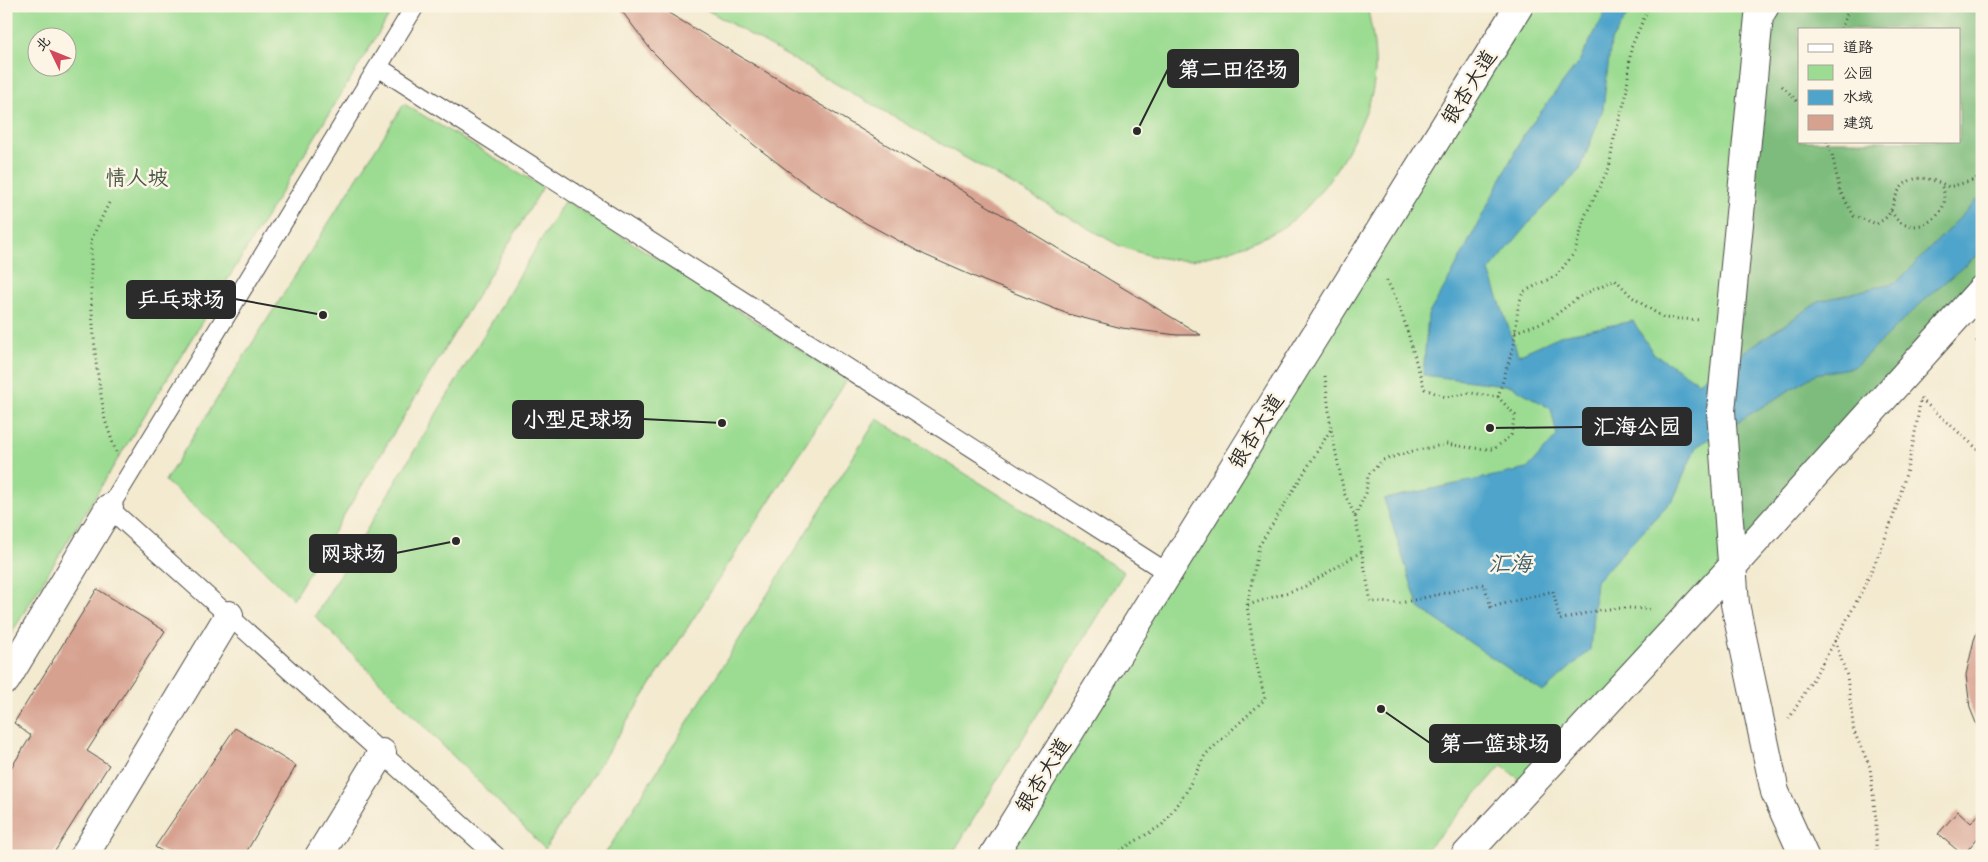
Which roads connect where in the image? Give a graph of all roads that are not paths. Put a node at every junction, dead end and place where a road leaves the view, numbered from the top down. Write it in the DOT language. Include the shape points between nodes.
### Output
graph roads {
  1 [pos="415,6"];
  2 [pos="1519,6"];
  3 [pos="1757,10"];
  4 [pos="378,67"];
  5 [pos="1982,289"];
  6 [pos="862,378"];
  7 [pos="109,508"];
  8 [pos="1732,566"];
  9 [pos="1168,573"];
  10 [pos="228,615"];
  11 [pos="6,680"];
  12 [pos="382,753"];
  13 [pos="84,856"];
  14 [pos="319,856"];
  15 [pos="496,856"];
  16 [pos="993,856"];
  17 [pos="1465,856"];
  18 [pos="1804,856"];
  1 -- 4 [label="lane"];
  2 -- 9 [label="street, 银杏大道"];
  3 -- 8 [label="street" via="1721,411"];
  4 -- 6 [label="lane"];
  4 -- 7 [label="lane"];
  4 -- 9 [label="lane"];
  5 -- 8 [label="street"];
  7 -- 10 [label="lane"];
  7 -- 11 [label="street"];
  8 -- 17 [label="street"];
  8 -- 18 [label="street" via="1735,604 1775,792"];
  9 -- 16 [label="street, 银杏大道"];
  10 -- 12 [label="lane"];
  10 -- 13 [label="street"];
  12 -- 14 [label="street"];
  12 -- 15 [label="lane"];
}
